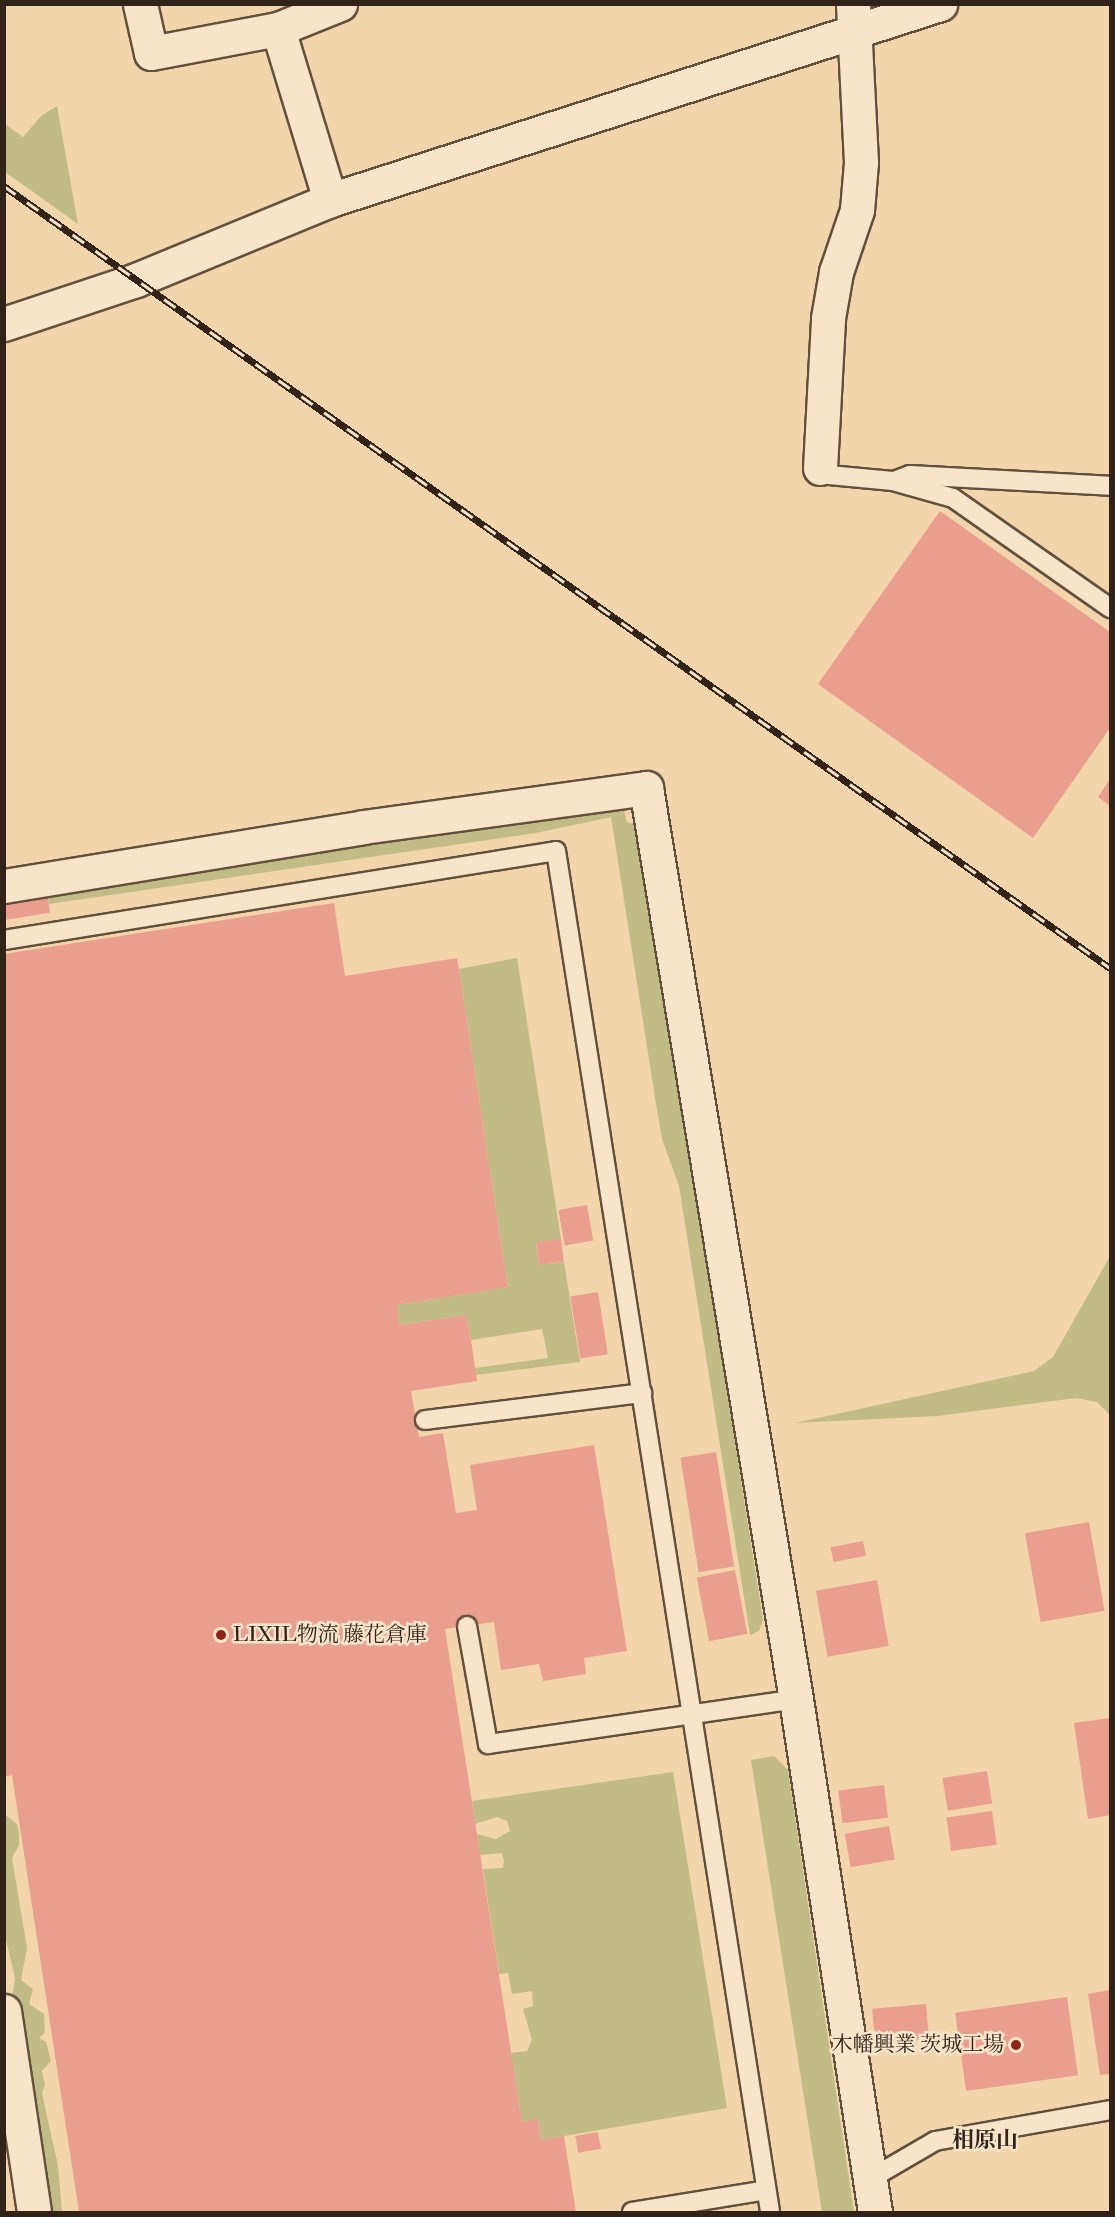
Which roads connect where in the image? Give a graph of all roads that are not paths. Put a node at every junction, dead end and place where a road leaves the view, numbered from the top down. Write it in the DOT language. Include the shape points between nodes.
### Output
graph roads {
  1 [pos="140,4"];
  2 [pos="340,4"];
  3 [pos="940,4"];
  4 [pos="855,17"];
  5 [pos="278,30"];
  6 [pos="330,200"];
  7 [pos="4,324"];
  8 [pos="820,468"];
  9 [pos="893,481"];
  10 [pos="1110,486"];
  11 [pos="1110,608"];
  12 [pos="4,886"];
  13 [pos="4,940"];
  14 [pos="642,1393"];
  15 [pos="425,1420"];
  16 [pos="467,1626"];
  17 [pos="796,1699"];
  18 [pos="692,1716"];
  19 [pos="4,2011"];
  20 [pos="1110,2110"];
  21 [pos="870,2179"];
  22 [pos="766,2190"];
  23 [pos="34,2212"];
  24 [pos="632,2212"];
  25 [pos="770,2212"];
  26 [pos="875,2212"];
  1 -- 5 [label="street" via="151,53"];
  2 -- 5 [label="street"];
  3 -- 4 [label="street"];
  4 -- 6 [label="street"];
  4 -- 8 [label="street" via="861,162 856,210 836,272 828,318"];
  5 -- 6 [label="street"];
  6 -- 7 [label="street" via="136,280"];
  8 -- 9 [label="lane" via="829,475"];
  9 -- 10 [label="lane" via="910,475"];
  9 -- 11 [label="lane" via="953,498"];
  12 -- 17 [label="street" via="363,827 646,788"];
  13 -- 14 [label="lane" via="556,851"];
  14 -- 15 [label="lane"];
  14 -- 18 [label="lane"];
  16 -- 18 [label="lane" via="488,1744"];
  17 -- 18 [label="lane"];
  17 -- 21 [label="street"];
  18 -- 22 [label="lane"];
  19 -- 23 [label="street"];
  20 -- 21 [label="lane" via="935,2141"];
  21 -- 26 [label="street"];
  22 -- 24 [label="lane"];
  22 -- 25 [label="lane"];
}
